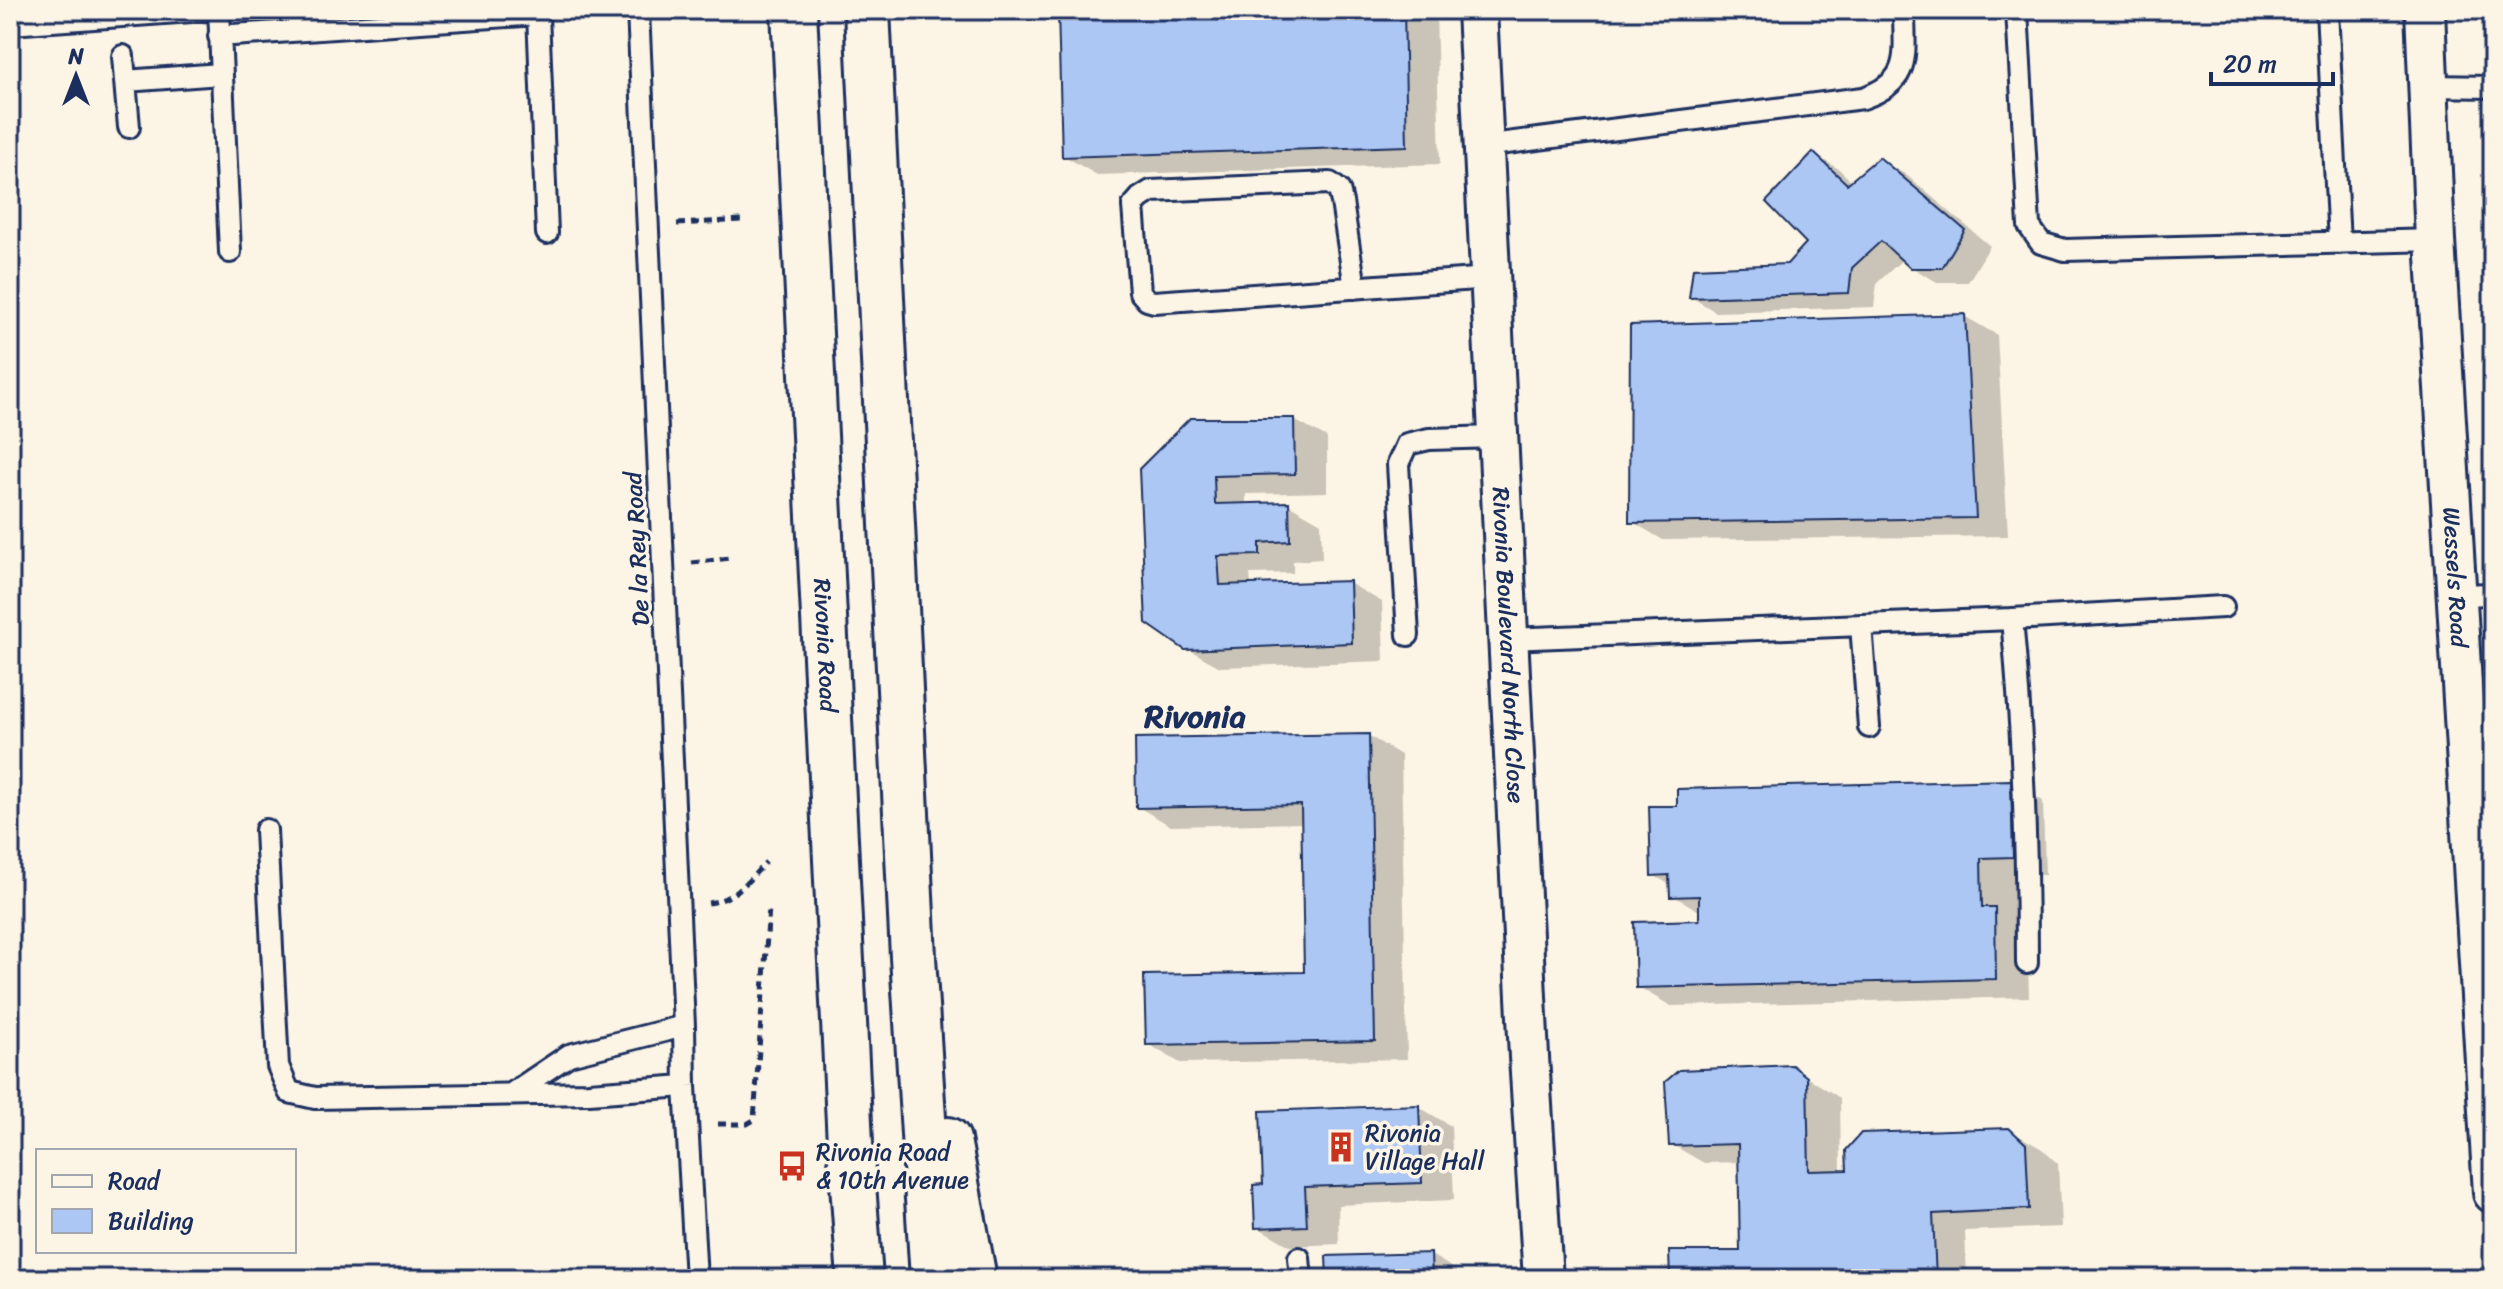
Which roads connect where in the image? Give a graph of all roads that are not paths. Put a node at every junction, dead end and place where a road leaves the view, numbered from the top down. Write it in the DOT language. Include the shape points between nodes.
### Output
graph roads {
  1 [pos="206,10"];
  2 [pos="219,10"];
  3 [pos="638,10"];
  4 [pos="794,10"];
  5 [pos="867,10"];
  6 [pos="1477,10"];
  7 [pos="1904,10"];
  8 [pos="2017,10"];
  9 [pos="2327,10"];
  10 [pos="2425,10"];
  11 [pos="538,12"];
  12 [pos="10,24"];
  13 [pos="219,36"];
  14 [pos="123,56"];
  15 [pos="221,74"];
  16 [pos="125,81"];
  17 [pos="2429,86"];
  18 [pos="2493,87"];
  19 [pos="129,127"];
  20 [pos="1483,146"];
  21 [pos="547,233"];
  22 [pos="2435,240"];
  23 [pos="2339,243"];
  24 [pos="230,252"];
  25 [pos="1490,278"];
  26 [pos="1355,288"];
  27 [pos="1497,437"];
  28 [pos="2475,594"];
  29 [pos="2223,607"];
  30 [pos="2012,619"];
  31 [pos="1861,625"];
  32 [pos="1408,635"];
  33 [pos="1508,639"];
  34 [pos="1869,727"];
  35 [pos="266,830"];
  36 [pos="913,957"];
  37 [pos="2027,963"];
  38 [pos="684,1026"];
  39 [pos="685,1086"];
  40 [pos="511,1094"];
  41 [pos="2493,1193"];
  42 [pos="1299,1258"];
  43 [pos="696,1279"];
  44 [pos="860,1279"];
  45 [pos="933,1279"];
  46 [pos="974,1279"];
  47 [pos="1301,1279"];
  48 [pos="1543,1279"];
  1 -- 12 [label="lane"];
  2 -- 13 [label="lane"];
  3 -- 38 [label="lane, De la Rey Road"];
  4 -- 44 [label="main road, Rivonia Road"];
  5 -- 36 [label="main road"];
  6 -- 20 [label="street, Rivonia Boulevard North Close"];
  7 -- 20 [label="lane" via="1900,73 1883,91 1863,98"];
  8 -- 23 [label="lane" via="2029,226 2041,243 2065,250"];
  9 -- 23 [label="lane"];
  10 -- 17 [label="street, Wessels Road"];
  11 -- 13 [label="lane"];
  11 -- 21 [label="lane"];
  13 -- 15 [label="lane"];
  14 -- 16 [label="lane"];
  15 -- 16 [label="lane"];
  15 -- 24 [label="lane"];
  16 -- 19 [label="lane"];
  17 -- 18 [label="lane"];
  17 -- 22 [label="street, Wessels Road"];
  20 -- 25 [label="street, Rivonia Boulevard North Close"];
  22 -- 23 [label="lane"];
  22 -- 28 [label="street, Wessels Road"];
  25 -- 26 [label="lane"];
  25 -- 27 [label="street, Rivonia Boulevard North Close"];
  26 -- 26 [label="lane" via="1147,300 1140,292 1133,206 1151,191 1330,183 1342,202"];
  27 -- 32 [label="lane" via="1407,444 1398,464"];
  27 -- 33 [label="street, Rivonia Boulevard North Close"];
  28 -- 41 [label="street, Wessels Road"];
  29 -- 30 [label="lane"];
  30 -- 31 [label="lane"];
  30 -- 37 [label="lane" via="2022,722"];
  31 -- 33 [label="lane"];
  31 -- 34 [label="lane"];
  33 -- 48 [label="street, Rivonia Boulevard North Close"];
  35 -- 40 [label="lane" via="278,1066 289,1092 315,1098"];
  36 -- 45 [label="main road"];
  36 -- 46 [label="main road"];
  38 -- 39 [label="lane, De la Rey Road"];
  38 -- 40 [label="lane" via="569,1055"];
  39 -- 40 [label="lane"];
  39 -- 43 [label="lane, De la Rey Road"];
  42 -- 47 [label="lane"];
}
